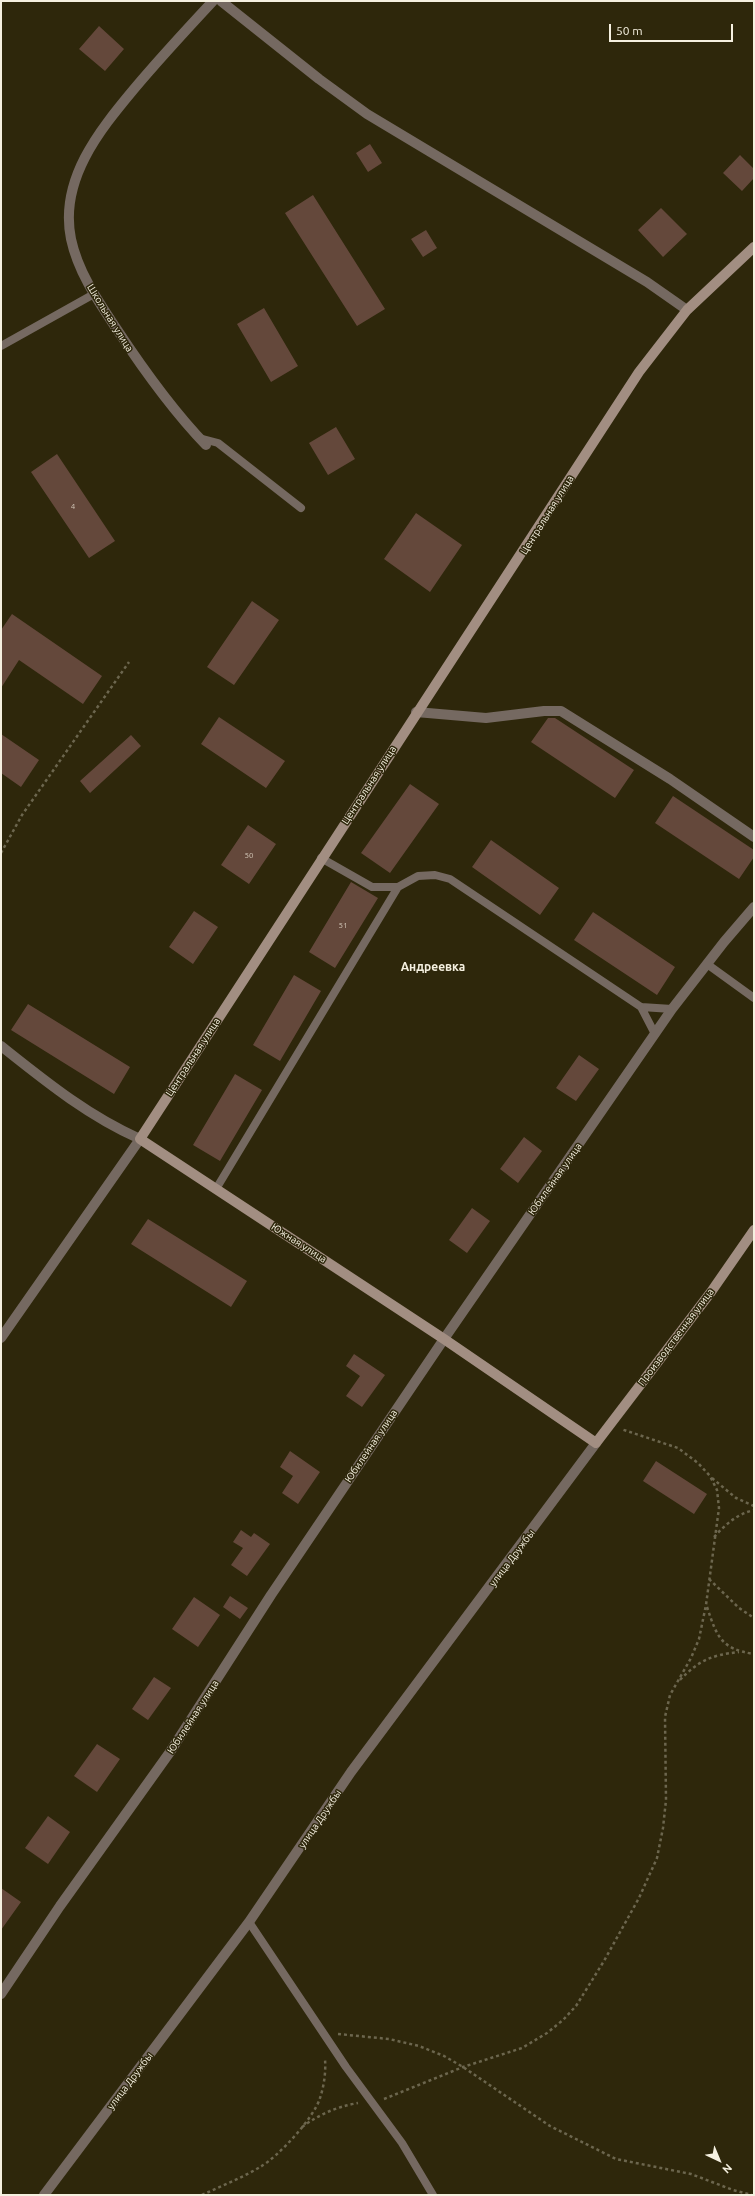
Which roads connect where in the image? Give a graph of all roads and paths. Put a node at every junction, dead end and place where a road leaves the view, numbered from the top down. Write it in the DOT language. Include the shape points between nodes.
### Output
graph roads {
  1 [pos="213,1"];
  2 [pos="221,1"];
  3 [pos="754,247"];
  4 [pos="94,294"];
  5 [pos="687,310"];
  6 [pos="1,346"];
  7 [pos="199,438"];
  8 [pos="206,445"];
  9 [pos="301,508"];
  10 [pos="129,662"];
  11 [pos="416,712"];
  12 [pos="754,837"];
  13 [pos="1,853"];
  14 [pos="321,858"];
  15 [pos="398,887"];
  16 [pos="754,908"];
  17 [pos="707,964"];
  18 [pos="754,998"];
  19 [pos="641,1007"];
  20 [pos="672,1009"];
  21 [pos="655,1034"];
  22 [pos="1,1046"];
  23 [pos="140,1139"];
  24 [pos="216,1190"];
  25 [pos="754,1230"];
  26 [pos="1,1338"];
  27 [pos="444,1339"];
  28 [pos="609,1425"];
  29 [pos="596,1443"];
  30 [pos="710,1476"];
  31 [pos="754,1506"];
  32 [pos="754,1510"];
  33 [pos="714,1537"];
  34 [pos="709,1578"];
  35 [pos="706,1605"];
  36 [pos="754,1618"];
  37 [pos="739,1652"];
  38 [pos="754,1654"];
  39 [pos="677,1683"];
  40 [pos="249,1922"];
  41 [pos="1,1994"];
  42 [pos="324,2034"];
  43 [pos="463,2067"];
  44 [pos="372,2101"];
  45 [pos="302,2127"];
  46 [pos="44,2195"];
  47 [pos="202,2195"];
  48 [pos="433,2195"];
  49 [pos="752,2195"];
  1 -- 4 [label="street, Школьная улица" via="104,125 87,153 74,184 69,204 71,240 78,262"];
  2 -- 5 [label="street" via="367,114 647,282"];
  3 -- 5 [label="street, Центральная улица"];
  4 -- 6 [label="lane"];
  4 -- 7 [label="street, Школьная улица" via="142,367"];
  5 -- 11 [label="street, Центральная улица" via="639,372"];
  7 -- 8 [label="street, Школьная улица"];
  7 -- 9 [label="lane" via="218,443"];
  10 -- 13 [label="path" via="22,815"];
  11 -- 12 [label="street" via="486,718 561,711 670,779"];
  11 -- 14 [label="street, Центральная улица"];
  14 -- 15 [label="lane" via="372,887"];
  14 -- 23 [label="street, Центральная улица"];
  15 -- 19 [label="lane" via="418,876 435,875 450,879"];
  15 -- 24 [label="lane"];
  16 -- 17 [label="street, Юбилейная улица"];
  17 -- 18 [label="lane"];
  17 -- 20 [label="street, Юбилейная улица"];
  19 -- 20 [label="lane"];
  19 -- 21 [label="lane"];
  20 -- 21 [label="street, Юбилейная улица"];
  21 -- 27 [label="street, Юбилейная улица"];
  22 -- 23 [label="street, Южная улица" via="76,1104 114,1128"];
  23 -- 24 [label="street, Южная улица"];
  23 -- 26 [label="street, Центральная улица"];
  24 -- 27 [label="street, Южная улица"];
  25 -- 28 [label="street, Производственная улица" via="711,1292"];
  27 -- 29 [label="street, Южная улица"];
  27 -- 41 [label="street, Юбилейная улица" via="271,1595 170,1752 60,1906"];
  28 -- 29 [label="street, Производственная улица"];
  28 -- 30 [label="path" via="678,1448"];
  29 -- 40 [label="street, улица Дружбы" via="351,1772"];
  30 -- 31 [label="path" via="736,1498"];
  30 -- 33 [label="path" via="717,1490 719,1508"];
  32 -- 33 [label="path" via="727,1522"];
  33 -- 34 [label="path"];
  34 -- 35 [label="path"];
  34 -- 36 [label="path" via="739,1608"];
  35 -- 37 [label="path" via="718,1636 729,1648"];
  35 -- 39 [label="path" via="692,1658"];
  37 -- 38 [label="path"];
  37 -- 39 [label="path" via="707,1658"];
  39 -- 43 [label="path" via="670,1694 665,1717 666,1800 663,1828 657,1858 635,1905 576,2006 563,2020 522,2048"];
  40 -- 42 [label="lane"];
  40 -- 46 [label="street, улица Дружбы"];
  42 -- 43 [label="path" via="389,2039 411,2044 444,2056"];
  42 -- 44 [label="lane"];
  42 -- 45 [label="path" via="326,2069 320,2100"];
  43 -- 44 [label="path" via="389,2098"];
  43 -- 49 [label="path" via="550,2126 616,2159 691,2174"];
  44 -- 45 [label="path" via="341,2106 320,2114"];
  44 -- 48 [label="lane" via="402,2143"];
  45 -- 47 [label="path" via="261,2167"];
}
